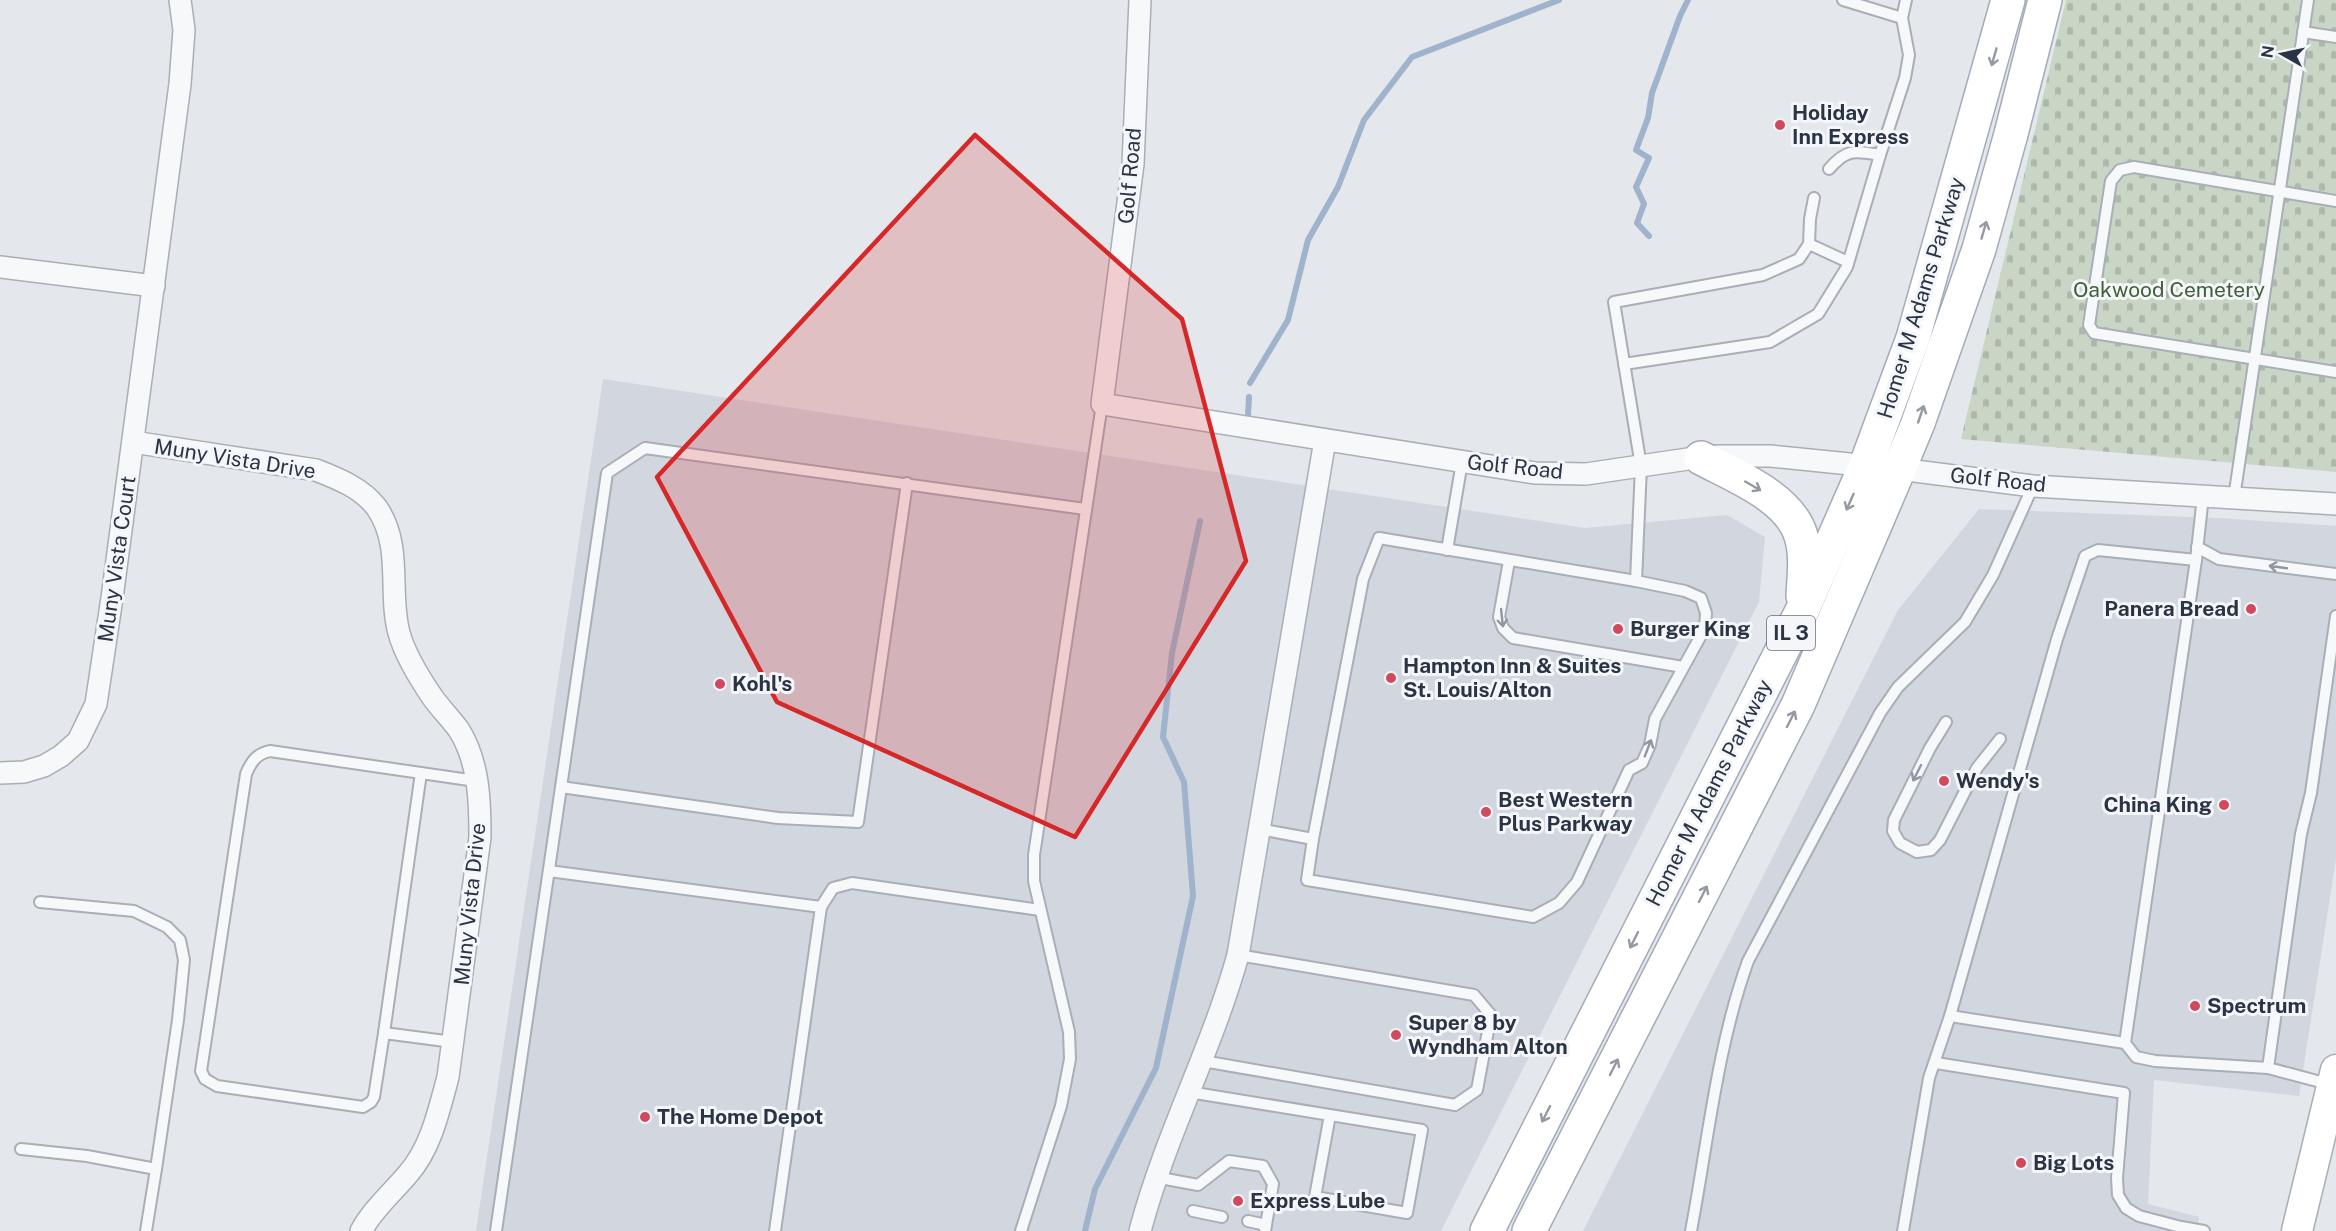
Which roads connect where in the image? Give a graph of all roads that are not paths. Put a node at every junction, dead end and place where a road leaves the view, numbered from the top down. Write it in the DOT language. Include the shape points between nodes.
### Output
graph roads {
  1 [pos="180,0"];
  2 [pos="1140,0"];
  3 [pos="1843,0"];
  4 [pos="1906,0"];
  5 [pos="2008,0"];
  6 [pos="2045,0"];
  7 [pos="2308,0"];
  8 [pos="1902,18"];
  9 [pos="2303,32"];
  10 [pos="2336,37"];
  11 [pos="1880,155"];
  12 [pos="1829,169"];
  13 [pos="2278,192"];
  14 [pos="1814,198"];
  15 [pos="2336,201"];
  16 [pos="1809,244"];
  17 [pos="1848,262"];
  18 [pos="0,267"];
  19 [pos="154,286"];
  20 [pos="2255,359"];
  21 [pos="1624,364"];
  22 [pos="2336,372"];
  23 [pos="1102,404"];
  24 [pos="1325,440"];
  25 [pos="133,442"];
  26 [pos="1701,458"];
  27 [pos="1462,462"];
  28 [pos="1641,465"];
  29 [pos="1866,465"];
  30 [pos="1899,469"];
  31 [pos="907,483"];
  32 [pos="2033,486"];
  33 [pos="2203,496"];
  34 [pos="2234,498"];
  35 [pos="2336,504"];
  36 [pos="1085,509"];
  37 [pos="2197,547"];
  38 [pos="1447,550"];
  39 [pos="2196,560"];
  40 [pos="1509,561"];
  41 [pos="2336,574"];
  42 [pos="1636,581"];
  43 [pos="1802,611"];
  44 [pos="2336,616"];
  45 [pos="1683,667"];
  46 [pos="1946,722"];
  47 [pos="2000,740"];
  48 [pos="0,773"];
  49 [pos="421,773"];
  50 [pos="476,781"];
  51 [pos="561,788"];
  52 [pos="1259,829"];
  53 [pos="1313,839"];
  54 [pos="549,871"];
  55 [pos="40,902"];
  56 [pos="821,907"];
  57 [pos="1040,910"];
  58 [pos="1238,955"];
  59 [pos="1950,1016"];
  60 [pos="384,1032"];
  61 [pos="453,1042"];
  62 [pos="2125,1043"];
  63 [pos="1203,1061"];
  64 [pos="1936,1064"];
  65 [pos="2268,1068"];
  66 [pos="2334,1078"];
  67 [pos="1189,1092"];
  68 [pos="1330,1115"];
  69 [pos="21,1149"];
  70 [pos="156,1168"];
  71 [pos="1155,1177"];
  72 [pos="1193,1211"];
  73 [pos="1222,1217"];
  74 [pos="1248,1221"];
  75 [pos="1266,1228"];
  76 [pos="2181,1229"];
  77 [pos="146,1231"];
  78 [pos="361,1231"];
  79 [pos="496,1231"];
  80 [pos="775,1231"];
  81 [pos="1021,1231"];
  82 [pos="1140,1231"];
  83 [pos="1487,1231"];
  84 [pos="1529,1231"];
  85 [pos="1691,1231"];
  86 [pos="1903,1231"];
  87 [pos="2204,1231"];
  88 [pos="2297,1231"];
  1 -- 19 [label="street, Muny Vista Court" via="184,30 180,84"];
  2 -- 23 [label="street, Golf Road" via="1133,164"];
  3 -- 8 [label="lane"];
  4 -- 8 [label="lane"];
  5 -- 29 [label="main road, Homer M Adams Parkway / IL 3, one-way" via="1913,338"];
  30 -- 6 [label="main road, Homer M Adams Parkway / IL 3, one-way" via="1979,249"];
  7 -- 9 [label="lane"];
  8 -- 11 [label="lane" via="1910,56"];
  9 -- 10 [label="lane"];
  9 -- 13 [label="lane"];
  11 -- 12 [label="lane" via="1857,151 1842,154"];
  11 -- 17 [label="lane"];
  13 -- 15 [label="lane"];
  13 -- 20 [label="lane"];
  13 -- 20 [label="lane" via="2134,167 2120,170 2111,181 2089,325 2094,333"];
  14 -- 16 [label="lane"];
  16 -- 17 [label="lane"];
  16 -- 21 [label="lane" via="1799,259 1763,276 1614,302"];
  17 -- 21 [label="lane" via="1818,315 1770,342"];
  18 -- 19 [label="street"];
  19 -- 25 [label="street, Muny Vista Court"];
  20 -- 22 [label="lane"];
  20 -- 34 [label="lane"];
  21 -- 28 [label="lane"];
  23 -- 24 [label="street, Golf Road"];
  23 -- 36 [label="lane"];
  24 -- 27 [label="street, Golf Road"];
  24 -- 52 [label="street"];
  25 -- 48 [label="street, Muny Vista Court" via="96,704 78,741 61,756 24,772"];
  25 -- 50 [label="street, Muny Vista Drive" via="316,470 362,492 387,526 392,545 399,634 433,699 467,745"];
  26 -- 28 [label="street, Golf Road"];
  26 -- 29 [label="street, Golf Road" via="1770,456"];
  26 -- 43 [label="main road, one-way" via="1754,486 1790,514 1801,534 1805,559"];
  27 -- 28 [label="street, Golf Road" via="1535,473 1586,474"];
  27 -- 38 [label="lane"];
  28 -- 42 [label="lane"];
  29 -- 30 [label="street, Golf Road"];
  29 -- 43 [label="main road, Homer M Adams Parkway / IL 3, one-way"];
  30 -- 32 [label="street, Golf Road"];
  84 -- 30 [label="main road, Homer M Adams Parkway / IL 3, one-way" via="1798,705"];
  31 -- 36 [label="lane"];
  31 -- 51 [label="lane" via="645,447 607,473"];
  31 -- 51 [label="lane" via="858,822 778,818"];
  32 -- 33 [label="street, Golf Road"];
  32 -- 85 [label="lane" via="1993,575 1965,622 1898,687 1880,713 1748,961 1725,1046"];
  33 -- 34 [label="street, Golf Road"];
  33 -- 37 [label="lane"];
  34 -- 35 [label="street, Golf Road"];
  36 -- 57 [label="lane" via="1034,855"];
  37 -- 39 [label="lane"];
  41 -- 37 [label="lane, one-way" via="2219,559"];
  38 -- 40 [label="lane"];
  38 -- 53 [label="lane" via="1379,538 1363,579"];
  39 -- 59 [label="lane" via="2098,550 2085,556 2057,639"];
  39 -- 62 [label="lane"];
  40 -- 42 [label="lane"];
  40 -- 45 [label="lane, one-way" via="1499,617 1513,638"];
  42 -- 45 [label="lane" via="1701,598 1705,628"];
  43 -- 83 [label="main road, Homer M Adams Parkway / IL 3, one-way"];
  44 -- 65 [label="lane"];
  53 -- 45 [label="lane, one-way" via="1307,880 1533,917 1559,903 1577,882 1629,770 1641,763 1650,745 1655,719"];
  46 -- 47 [label="lane, one-way" via="1894,820 1893,831 1900,843 1917,852 1931,850 1940,840 1977,768"];
  49 -- 50 [label="lane"];
  49 -- 60 [label="lane"];
  49 -- 60 [label="lane" via="270,751 255,758 246,774 201,1071 205,1079 217,1086 363,1107 374,1097"];
  50 -- 61 [label="street, Muny Vista Drive" via="480,837"];
  51 -- 54 [label="lane"];
  52 -- 53 [label="lane"];
  52 -- 58 [label="street"];
  54 -- 56 [label="lane"];
  54 -- 79 [label="lane"];
  55 -- 70 [label="lane" via="134,911 167,927 180,940 184,960 178,1020"];
  56 -- 57 [label="lane" via="833,888 852,883"];
  56 -- 80 [label="lane"];
  57 -- 81 [label="lane" via="1069,1032 1070,1059 1061,1106"];
  58 -- 63 [label="street"];
  58 -- 63 [label="lane" via="1474,995 1491,1015 1478,1090 1455,1105"];
  59 -- 62 [label="lane"];
  59 -- 64 [label="lane"];
  60 -- 61 [label="lane"];
  61 -- 78 [label="street, Muny Vista Drive" via="448,1077 426,1146 410,1173"];
  62 -- 65 [label="lane" via="2136,1058"];
  63 -- 67 [label="street"];
  64 -- 76 [label="lane" via="2124,1093 2118,1196 2126,1208 2139,1216"];
  64 -- 86 [label="lane" via="1929,1078"];
  65 -- 66 [label="lane"];
  66 -- 88 [label="street"];
  67 -- 68 [label="lane"];
  67 -- 71 [label="street"];
  68 -- 68 [label="lane" via="1422,1130 1407,1213 1315,1197"];
  69 -- 70 [label="lane"];
  70 -- 77 [label="lane"];
  71 -- 75 [label="lane" via="1198,1185 1229,1161 1263,1166 1273,1184"];
  71 -- 82 [label="street"];
  72 -- 73 [label="lane"];
  74 -- 75 [label="lane"];
  76 -- 87 [label="lane"];
}
